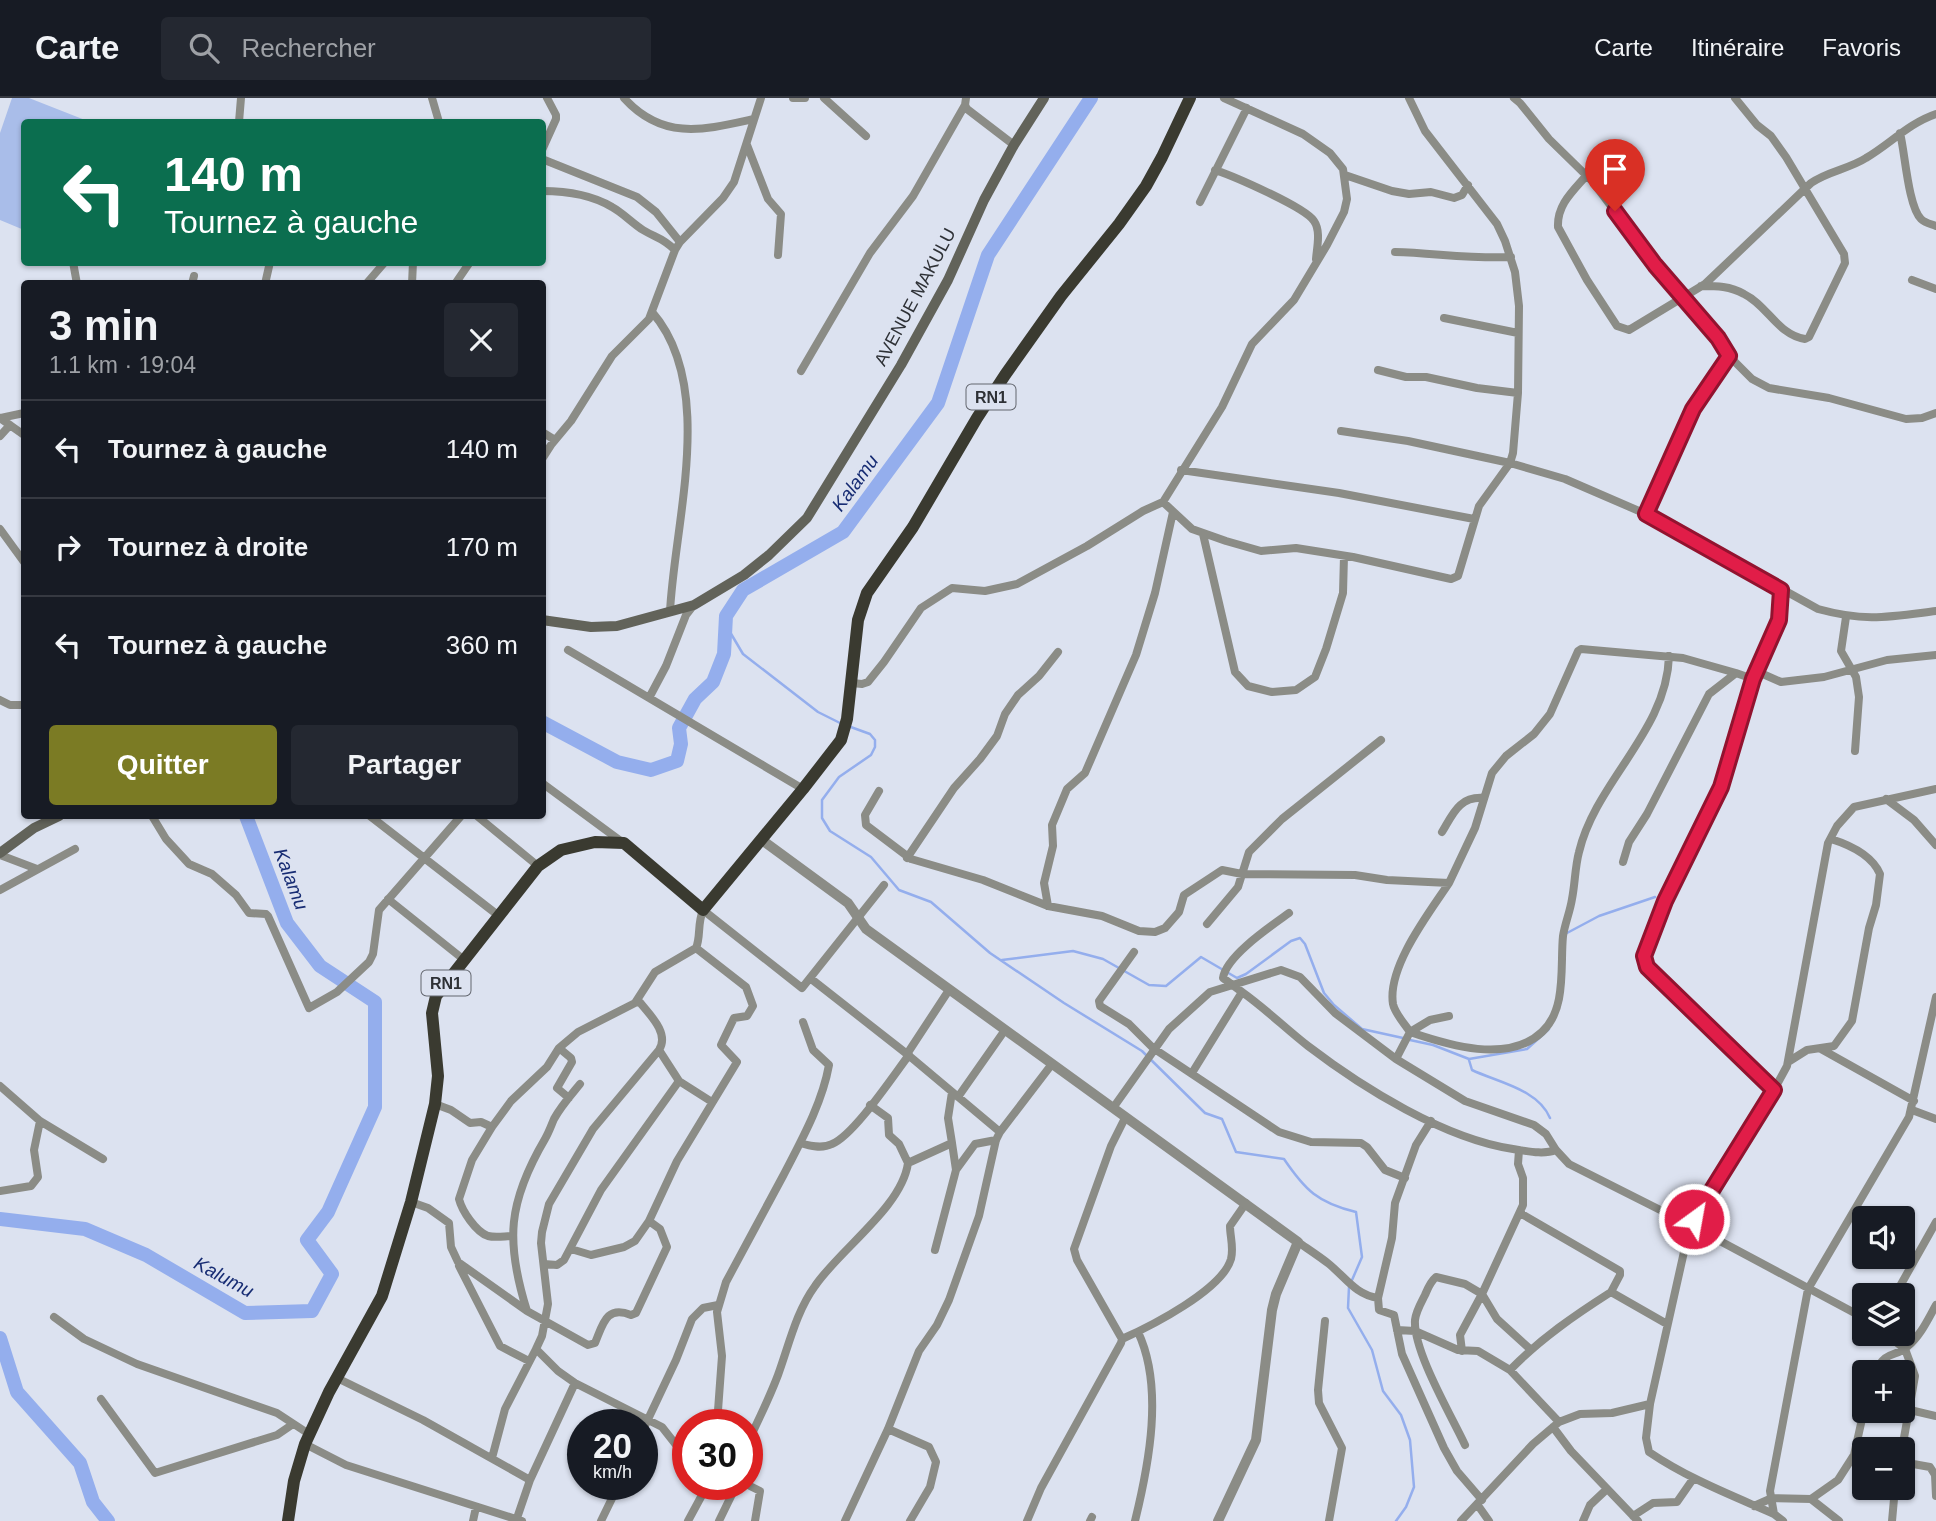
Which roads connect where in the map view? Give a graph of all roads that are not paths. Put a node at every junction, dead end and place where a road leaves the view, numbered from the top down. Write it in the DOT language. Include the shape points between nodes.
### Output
graph roads {
  1 [pos="241,98"];
  2 [pos="432,98"];
  3 [pos="547,98"];
  4 [pos="624,98"];
  5 [pos="761,98"];
  6 [pos="793,98"];
  7 [pos="806,98"];
  8 [pos="824,98"];
  9 [pos="1044,98"];
  10 [pos="1190,98"];
  11 [pos="1224,98"];
  12 [pos="1409,98"];
  13 [pos="1514,98"];
  14 [pos="1735,98"];
  15 [pos="965,102"];
  16 [pos="1247,108"];
  17 [pos="1936,114"];
  18 [pos="754,118"];
  19 [pos="239,119"];
  20 [pos="438,119"];
  21 [pos="1900,133"];
  22 [pos="866,136"];
  23 [pos="546,141"];
  24 [pos="747,145"];
  25 [pos="1014,145"];
  26 [pos="546,161"];
  27 [pos="1215,170"];
  28 [pos="1345,175"];
  29 [pos="1586,176"];
  30 [pos="1468,185"];
  31 [pos="1806,188"];
  32 [pos="546,191"];
  33 [pos="1200,202"];
  34 [pos="1936,226"];
  35 [pos="677,246"];
  36 [pos="1395,253"];
  37 [pos="778,255"];
  38 [pos="1510,257"];
  39 [pos="1316,262"];
  40 [pos="381,266"];
  41 [pos="369,280"];
  42 [pos="1912,280"];
  43 [pos="1701,286"];
  44 [pos="1936,289"];
  45 [pos="1683,296"];
  46 [pos="652,312"];
  47 [pos="1444,318"];
  48 [pos="1518,333"];
  49 [pos="1729,356"];
  50 [pos="1378,370"];
  51 [pos="801,372"];
  52 [pos="1518,393"];
  53 [pos="21,413"];
  54 [pos="1936,413"];
  55 [pos="10,425"];
  56 [pos="1341,431"];
  57 [pos="21,433"];
  58 [pos="546,434"];
  59 [pos="0,436"];
  60 [pos="555,440"];
  61 [pos="546,453"];
  62 [pos="1510,463"];
  63 [pos="1181,470"];
  64 [pos="1163,502"];
  65 [pos="1173,512"];
  66 [pos="1646,514"];
  67 [pos="1474,519"];
  68 [pos="0,529"];
  69 [pos="1203,534"];
  70 [pos="1344,556"];
  71 [pos="21,558"];
  72 [pos="1781,590"];
  73 [pos="694,605"];
  74 [pos="1936,611"];
  75 [pos="670,612"];
  76 [pos="1846,617"];
  77 [pos="546,621"];
  78 [pos="568,650"];
  79 [pos="1058,652"];
  80 [pos="1936,655"];
  81 [pos="1669,656"];
  82 [pos="1853,670"];
  83 [pos="1736,673"];
  84 [pos="1754,675"];
  85 [pos="852,683"];
  86 [pos="649,698"];
  87 [pos="0,700"];
  88 [pos="21,705"];
  89 [pos="1381,740"];
  90 [pos="1855,751"];
  91 [pos="546,786"];
  92 [pos="803,789"];
  93 [pos="1936,789"];
  94 [pos="879,791"];
  95 [pos="1484,798"];
  96 [pos="1886,799"];
  97 [pos="53,819"];
  98 [pos="154,819"];
  99 [pos="374,819"];
  100 [pos="458,819"];
  101 [pos="481,819"];
  102 [pos="1442,832"];
  103 [pos="1831,839"];
  104 [pos="762,840"];
  105 [pos="624,843"];
  106 [pos="1936,845"];
  107 [pos="75,849"];
  108 [pos="0,854"];
  109 [pos="425,857"];
  110 [pos="907,858"];
  111 [pos="1623,862"];
  112 [pos="538,866"];
  113 [pos="37,869"];
  114 [pos="1242,874"];
  115 [pos="1449,883"];
  116 [pos="884,886"];
  117 [pos="0,890"];
  118 [pos="388,899"];
  119 [pos="1048,906"];
  120 [pos="703,910"];
  121 [pos="1289,913"];
  122 [pos="499,916"];
  123 [pos="858,918"];
  124 [pos="1207,924"];
  125 [pos="696,948"];
  126 [pos="1133,952"];
  127 [pos="463,960"];
  128 [pos="810,978"];
  129 [pos="1231,984"];
  130 [pos="949,990"];
  131 [pos="1242,992"];
  132 [pos="1936,997"];
  133 [pos="638,1000"];
  134 [pos="1449,1016"];
  135 [pos="803,1022"];
  136 [pos="1006,1030"];
  137 [pos="1408,1036"];
  138 [pos="559,1048"];
  139 [pos="1821,1049"];
  140 [pos="659,1050"];
  141 [pos="1152,1050"];
  142 [pos="908,1055"];
  143 [pos="1396,1059"];
  144 [pos="1788,1062"];
  145 [pos="1052,1064"];
  146 [pos="1192,1073"];
  147 [pos="679,1081"];
  148 [pos="580,1084"];
  149 [pos="0,1086"];
  150 [pos="1774,1090"];
  151 [pos="955,1094"];
  152 [pos="569,1098"];
  153 [pos="1914,1101"];
  154 [pos="712,1102"];
  155 [pos="435,1104"];
  156 [pos="870,1105"];
  157 [pos="1113,1108"];
  158 [pos="1912,1110"];
  159 [pos="1125,1118"];
  160 [pos="1936,1119"];
  161 [pos="40,1121"];
  162 [pos="1431,1121"];
  163 [pos="492,1128"];
  164 [pos="998,1136"];
  165 [pos="800,1143"];
  166 [pos="952,1143"];
  167 [pos="1519,1150"];
  168 [pos="1556,1150"];
  169 [pos="103,1159"];
  170 [pos="908,1163"];
  171 [pos="956,1170"];
  172 [pos="1405,1178"];
  173 [pos="0,1191"];
  174 [pos="411,1202"];
  175 [pos="1246,1203"];
  176 [pos="1520,1213"];
  177 [pos="649,1221"];
  178 [pos="1936,1222"];
  179 [pos="1690,1225"];
  180 [pos="512,1236"];
  181 [pos="1298,1242"];
  182 [pos="571,1249"];
  183 [pos="935,1250"];
  184 [pos="458,1262"];
  185 [pos="544,1264"];
  186 [pos="1902,1283"];
  187 [pos="1808,1289"];
  188 [pos="1611,1292"];
  189 [pos="1482,1294"];
  190 [pos="1378,1298"];
  191 [pos="718,1305"];
  192 [pos="1936,1305"];
  193 [pos="527,1311"];
  194 [pos="1852,1312"];
  195 [pos="54,1317"];
  196 [pos="1325,1321"];
  197 [pos="545,1322"];
  198 [pos="1667,1324"];
  199 [pos="1397,1330"];
  200 [pos="1415,1331"];
  201 [pos="1138,1332"];
  202 [pos="1122,1339"];
  203 [pos="1901,1346"];
  204 [pos="536,1349"];
  205 [pos="1530,1349"];
  206 [pos="1905,1349"];
  207 [pos="1462,1351"];
  208 [pos="1883,1360"];
  209 [pos="1909,1360"];
  210 [pos="529,1361"];
  211 [pos="1510,1370"];
  212 [pos="337,1378"];
  213 [pos="575,1383"];
  214 [pos="101,1399"];
  215 [pos="1650,1404"];
  216 [pos="629,1409"];
  217 [pos="652,1409"];
  218 [pos="719,1409"];
  219 [pos="1915,1411"];
  220 [pos="763,1412"];
  221 [pos="1936,1416"];
  222 [pos="293,1424"];
  223 [pos="658,1425"];
  224 [pos="1556,1425"];
  225 [pos="888,1429"];
  226 [pos="307,1439"];
  227 [pos="672,1439"];
  228 [pos="1465,1446"];
  229 [pos="492,1458"];
  230 [pos="1852,1458"];
  231 [pos="1915,1464"];
  232 [pos="1693,1479"];
  233 [pos="530,1480"];
  234 [pos="1606,1489"];
  235 [pos="1936,1496"];
  236 [pos="1772,1498"];
  237 [pos="1811,1499"];
  238 [pos="611,1500"];
  239 [pos="699,1500"];
  240 [pos="729,1500"];
  241 [pos="758,1500"];
  242 [pos="1893,1500"];
  243 [pos="1479,1502"];
  244 [pos="1754,1506"];
  245 [pos="476,1507"];
  246 [pos="1774,1514"];
  247 [pos="1636,1519"];
  248 [pos="518,1520"];
  249 [pos="288,1521"];
  250 [pos="473,1521"];
  251 [pos="601,1521"];
  252 [pos="688,1521"];
  253 [pos="719,1521"];
  254 [pos="755,1521"];
  255 [pos="845,1521"];
  256 [pos="910,1521"];
  257 [pos="1027,1521"];
  258 [pos="1135,1521"];
  259 [pos="1218,1521"];
  260 [pos="1329,1521"];
  261 [pos="1461,1521"];
  262 [pos="1489,1521"];
  263 [pos="1583,1521"];
  264 [pos="1783,1521"];
  265 [pos="1839,1521"];
  266 [pos="1892,1521"];
  1 -- 19 [label="street"];
  2 -- 20 [label="street"];
  3 -- 23 [label="street" via="556,119"];
  4 -- 18 [label="street" via="651,120 685,130"];
  5 -- 18 [label="street"];
  6 -- 7 [label="street"];
  8 -- 22 [label="street"];
  9 -- 25 [label="main road, AVENUE MAKULU"];
  10 -- 85 [label="highway, RN1" via="1146,186 1005,375 913,527 867,593 858,620"];
  11 -- 16 [label="street"];
  12 -- 30 [label="street" via="1425,131"];
  13 -- 29 [label="street"];
  14 -- 31 [label="street" via="1772,136"];
  15 -- 25 [label="street"];
  15 -- 51 [label="street" via="913,196 870,253"];
  16 -- 27 [label="street"];
  16 -- 28 [label="street" via="1317,143 1339,162"];
  17 -- 21 [label="street"];
  18 -- 24 [label="street"];
  21 -- 31 [label="street" via="1863,160 1820,177"];
  21 -- 34 [label="street" via="1916,213"];
  24 -- 35 [label="street" via="734,183"];
  24 -- 37 [label="street" via="768,199 781,214"];
  25 -- 73 [label="main road, AVENUE MAKULU" via="948,280 813,511 744,575"];
  26 -- 35 [label="street" via="637,197 656,212"];
  27 -- 33 [label="street"];
  27 -- 39 [label="street" via="1312,217 1318,232"];
  28 -- 30 [label="street" via="1392,191 1454,198"];
  28 -- 39 [label="street" via="1343,212"];
  29 -- 45 [label="street"];
  29 -- 45 [label="street" via="1561,206 1558,227 1617,326 1629,330"];
  30 -- 38 [label="street" via="1497,224"];
  31 -- 43 [label="street"];
  31 -- 43 [label="street" via="1845,258 1808,339 1789,334 1744,293"];
  32 -- 35 [label="street" via="599,201"];
  35 -- 46 [label="street"];
  36 -- 38 [label="street"];
  38 -- 48 [label="street"];
  39 -- 63 [label="street" via="1286,310 1257,335 1222,407"];
  40 -- 41 [label="street"];
  42 -- 44 [label="street"];
  43 -- 45 [label="street"];
  45 -- 49 [label="street"];
  46 -- 60 [label="street" via="646,324 612,356"];
  46 -- 75 [label="street" via="676,353 686,391 684,483"];
  47 -- 48 [label="street"];
  48 -- 52 [label="street"];
  49 -- 54 [label="street" via="1752,379 1769,388 1906,419"];
  49 -- 66 [label="street" via="1693,409"];
  50 -- 52 [label="street"];
  52 -- 62 [label="street"];
  53 -- 55 [label="street" via="0,418"];
  55 -- 57 [label="street"];
  55 -- 59 [label="street"];
  56 -- 62 [label="street"];
  58 -- 60 [label="street"];
  60 -- 61 [label="street"];
  62 -- 66 [label="street" via="1565,479"];
  62 -- 67 [label="street"];
  63 -- 64 [label="street"];
  63 -- 67 [label="street"];
  64 -- 65 [label="street"];
  64 -- 85 [label="street" via="1017,584 985,591 952,588 921,608 868,682"];
  65 -- 69 [label="street"];
  65 -- 119 [label="street" via="1136,655 1085,773 1067,789 1054,818 1044,883"];
  66 -- 72 [label="street"];
  67 -- 70 [label="street" via="1461,571 1455,578"];
  68 -- 71 [label="street"];
  69 -- 70 [label="street" via="1261,551 1296,548"];
  69 -- 70 [label="street" via="1235,672 1248,686 1272,692 1296,690 1318,671 1343,593"];
  72 -- 76 [label="street"];
  72 -- 84 [label="street" via="1776,630"];
  73 -- 75 [label="main road, AVENUE MAKULU"];
  73 -- 86 [label="street"];
  74 -- 76 [label="street" via="1877,619"];
  75 -- 77 [label="main road, AVENUE MAKULU" via="617,626"];
  76 -- 82 [label="street" via="1841,651"];
  78 -- 86 [label="street"];
  79 -- 110 [label="street" via="1018,695 1005,714 998,737 954,788"];
  80 -- 82 [label="street" via="1887,660"];
  81 -- 83 [label="street"];
  81 -- 95 [label="street" via="1581,649 1550,714 1494,770"];
  81 -- 137 [label="street" via="1666,684 1656,709 1606,789 1579,851 1557,1008 1543,1032 1501,1049 1465,1049"];
  82 -- 84 [label="street" via="1781,682"];
  82 -- 90 [label="street" via="1860,697"];
  83 -- 84 [label="street"];
  83 -- 111 [label="street" via="1709,694 1629,842"];
  84 -- 150 [label="street" via="1721,787 1665,901 1644,956 1647,967"];
  85 -- 92 [label="highway, RN1" via="844,733"];
  86 -- 92 [label="street"];
  87 -- 88 [label="street"];
  89 -- 114 [label="street" via="1282,819 1249,852"];
  91 -- 105 [label="street"];
  92 -- 104 [label="highway, RN1"];
  93 -- 96 [label="street"];
  94 -- 110 [label="street" via="865,815 866,825"];
  95 -- 102 [label="street" via="1459,805"];
  95 -- 115 [label="street"];
  96 -- 103 [label="street" via="1851,809"];
  96 -- 106 [label="street" via="1914,820"];
  97 -- 108 [label="main road"];
  98 -- 118 [label="street" via="189,864 212,874 248,913 268,916 309,1009 359,974 372,957 378,915"];
  99 -- 109 [label="street"];
  100 -- 109 [label="street"];
  101 -- 112 [label="street"];
  103 -- 139 [label="street" via="1860,852 1881,874 1852,1021 1836,1045"];
  103 -- 144 [label="street"];
  104 -- 120 [label="highway, RN1"];
  104 -- 123 [label="street" via="848,903"];
  105 -- 112 [label="highway, RN1" via="570,847"];
  105 -- 120 [label="highway"];
  107 -- 113 [label="street"];
  108 -- 113 [label="street"];
  109 -- 118 [label="street"];
  109 -- 122 [label="street"];
  110 -- 119 [label="street" via="983,880"];
  112 -- 122 [label="highway, RN1"];
  113 -- 117 [label="street"];
  114 -- 115 [label="street" via="1355,875"];
  114 -- 119 [label="street" via="1222,870 1185,895 1179,912 1155,932"];
  114 -- 124 [label="street" via="1238,887"];
  115 -- 137 [label="street" via="1394,981 1394,1009"];
  116 -- 123 [label="street"];
  118 -- 127 [label="street"];
  120 -- 125 [label="street"];
  120 -- 128 [label="street" via="799,987"];
  121 -- 129 [label="street" via="1224,971 1223,978"];
  122 -- 127 [label="highway, RN1"];
  123 -- 128 [label="street"];
  123 -- 130 [label="street" via="866,929"];
  125 -- 133 [label="street" via="655,972"];
  125 -- 154 [label="street" via="747,987 753,1006 747,1016 734,1018 721,1043 737,1061"];
  126 -- 141 [label="street" via="1099,1003 1129,1024"];
  127 -- 155 [label="highway, RN1" via="432,1004 438,1076"];
  128 -- 142 [label="street"];
  129 -- 131 [label="street"];
  129 -- 141 [label="street" via="1210,992 1172,1025"];
  129 -- 143 [label="street" via="1280,970 1293,973 1335,1013"];
  130 -- 136 [label="street"];
  130 -- 142 [label="street"];
  131 -- 146 [label="street"];
  131 -- 162 [label="street" via="1350,1075"];
  132 -- 153 [label="street"];
  133 -- 138 [label="street" via="578,1032"];
  133 -- 140 [label="street" via="661,1032"];
  134 -- 137 [label="street" via="1430,1020"];
  135 -- 165 [label="street" via="813,1050 829,1065"];
  136 -- 145 [label="street"];
  136 -- 151 [label="street"];
  137 -- 143 [label="street"];
  138 -- 152 [label="street" via="572,1062 557,1088"];
  138 -- 163 [label="street"];
  139 -- 144 [label="street"];
  139 -- 153 [label="street"];
  140 -- 147 [label="street"];
  140 -- 185 [label="street" via="593,1129 555,1194 542,1232"];
  141 -- 146 [label="street"];
  141 -- 157 [label="street"];
  142 -- 151 [label="street"];
  142 -- 156 [label="street"];
  143 -- 168 [label="street" via="1465,1101 1534,1125"];
  144 -- 150 [label="street"];
  145 -- 157 [label="street"];
  145 -- 164 [label="street"];
  146 -- 172 [label="street" via="1279,1132 1311,1142 1361,1143 1385,1170"];
  147 -- 154 [label="street"];
  147 -- 182 [label="street" via="601,1190"];
  148 -- 152 [label="street"];
  149 -- 161 [label="street"];
  150 -- 179 [label="street"];
  151 -- 164 [label="street"];
  151 -- 166 [label="street" via="948,1118"];
  152 -- 180 [label="street" via="523,1179"];
  153 -- 158 [label="street"];
  154 -- 177 [label="street"];
  155 -- 163 [label="street" via="470,1123"];
  155 -- 174 [label="highway, RN1"];
  156 -- 165 [label="street" via="835,1143 817,1147"];
  156 -- 170 [label="street" via="888,1118 889,1135"];
  157 -- 159 [label="street"];
  158 -- 160 [label="street"];
  158 -- 187 [label="street"];
  159 -- 175 [label="street"];
  159 -- 202 [label="street" via="1074,1249"];
  161 -- 169 [label="street"];
  161 -- 173 [label="street" via="34,1150 38,1177 31,1186"];
  162 -- 167 [label="street" via="1483,1143"];
  162 -- 172 [label="street" via="1416,1145"];
  163 -- 180 [label="street" via="472,1160 459,1201 483,1233"];
  164 -- 171 [label="street" via="975,1144"];
  164 -- 225 [label="street" via="979,1216 949,1300 919,1351"];
  165 -- 191 [label="street"];
  166 -- 170 [label="street"];
  166 -- 171 [label="street"];
  167 -- 168 [label="street"];
  167 -- 176 [label="street" via="1524,1194"];
  168 -- 179 [label="street" via="1569,1164"];
  170 -- 220 [label="street" via="900,1186 877,1218 833,1261 811,1291"];
  171 -- 183 [label="street"];
  172 -- 190 [label="street" via="1394,1209"];
  174 -- 184 [label="street" via="449,1223"];
  174 -- 212 [label="highway, RN1" via="382,1296"];
  175 -- 181 [label="street"];
  175 -- 201 [label="street" via="1230,1226 1230,1260 1219,1278"];
  176 -- 188 [label="street" via="1620,1271"];
  176 -- 189 [label="street"];
  177 -- 182 [label="street" via="635,1241 624,1247 591,1255"];
  177 -- 197 [label="street" via="660,1229 667,1247 636,1313 610,1314 590,1345"];
  178 -- 186 [label="street"];
  179 -- 187 [label="street"];
  179 -- 198 [label="street"];
  180 -- 193 [label="street"];
  181 -- 190 [label="street" via="1359,1291"];
  181 -- 259 [label="street" via="1272,1310 1256,1440"];
  182 -- 185 [label="street" via="562,1264"];
  184 -- 193 [label="street"];
  184 -- 210 [label="street" via="500,1346"];
  185 -- 197 [label="street"];
  187 -- 194 [label="street"];
  187 -- 236 [label="street"];
  188 -- 198 [label="street"];
  188 -- 205 [label="street"];
  189 -- 200 [label="street" via="1436,1277 1419,1307"];
  189 -- 205 [label="street" via="1497,1319"];
  189 -- 207 [label="street" via="1460,1335"];
  190 -- 199 [label="street" via="1379,1310 1394,1315"];
  191 -- 217 [label="street" via="703,1308 692,1319"];
  191 -- 218 [label="street" via="722,1356"];
  192 -- 206 [label="street"];
  193 -- 197 [label="street"];
  195 -- 222 [label="street" via="84,1339 137,1364 277,1413"];
  196 -- 260 [label="street" via="1319,1403 1342,1448"];
  197 -- 204 [label="street"];
  198 -- 215 [label="street"];
  199 -- 200 [label="street"];
  199 -- 243 [label="street" via="1404,1360 1444,1448"];
  200 -- 207 [label="street"];
  200 -- 228 [label="street"];
  201 -- 202 [label="street"];
  201 -- 258 [label="street" via="1146,1350 1151,1390 1150,1447"];
  202 -- 257 [label="street"];
  203 -- 206 [label="street"];
  204 -- 210 [label="street"];
  204 -- 213 [label="street"];
  205 -- 211 [label="street"];
  206 -- 208 [label="street"];
  206 -- 209 [label="street"];
  207 -- 211 [label="street" via="1478,1351"];
  210 -- 229 [label="street" via="505,1409"];
  211 -- 224 [label="street"];
  212 -- 226 [label="highway, RN1"];
  212 -- 229 [label="street"];
  213 -- 216 [label="street"];
  213 -- 233 [label="street"];
  214 -- 222 [label="street" via="155,1473 277,1436"];
  215 -- 224 [label="street" via="1612,1413 1580,1414"];
  215 -- 232 [label="street" via="1649,1452"];
  219 -- 221 [label="street"];
  222 -- 226 [label="street"];
  223 -- 227 [label="street"];
  224 -- 234 [label="street" via="1571,1451"];
  224 -- 243 [label="street"];
  225 -- 255 [label="street"];
  225 -- 256 [label="street" via="929,1447 936,1462 930,1487"];
  226 -- 245 [label="street" via="346,1465"];
  226 -- 249 [label="highway, RN1"];
  229 -- 233 [label="street"];
  230 -- 237 [label="street" via="1838,1480"];
  231 -- 235 [label="street" via="1930,1467"];
  232 -- 244 [label="street"];
  232 -- 247 [label="street" via="1678,1502 1653,1503"];
  233 -- 248 [label="street"];
  234 -- 247 [label="street"];
  234 -- 263 [label="street" via="1590,1505"];
  236 -- 237 [label="street"];
  236 -- 244 [label="street"];
  236 -- 246 [label="street"];
  237 -- 265 [label="street"];
  238 -- 251 [label="street"];
  239 -- 252 [label="street"];
  240 -- 253 [label="street"];
  241 -- 254 [label="street"];
  242 -- 266 [label="street"];
  243 -- 261 [label="street"];
  243 -- 262 [label="street"];
  244 -- 246 [label="street"];
  245 -- 248 [label="street"];
  245 -- 250 [label="street"];
  246 -- 264 [label="street"];
}
